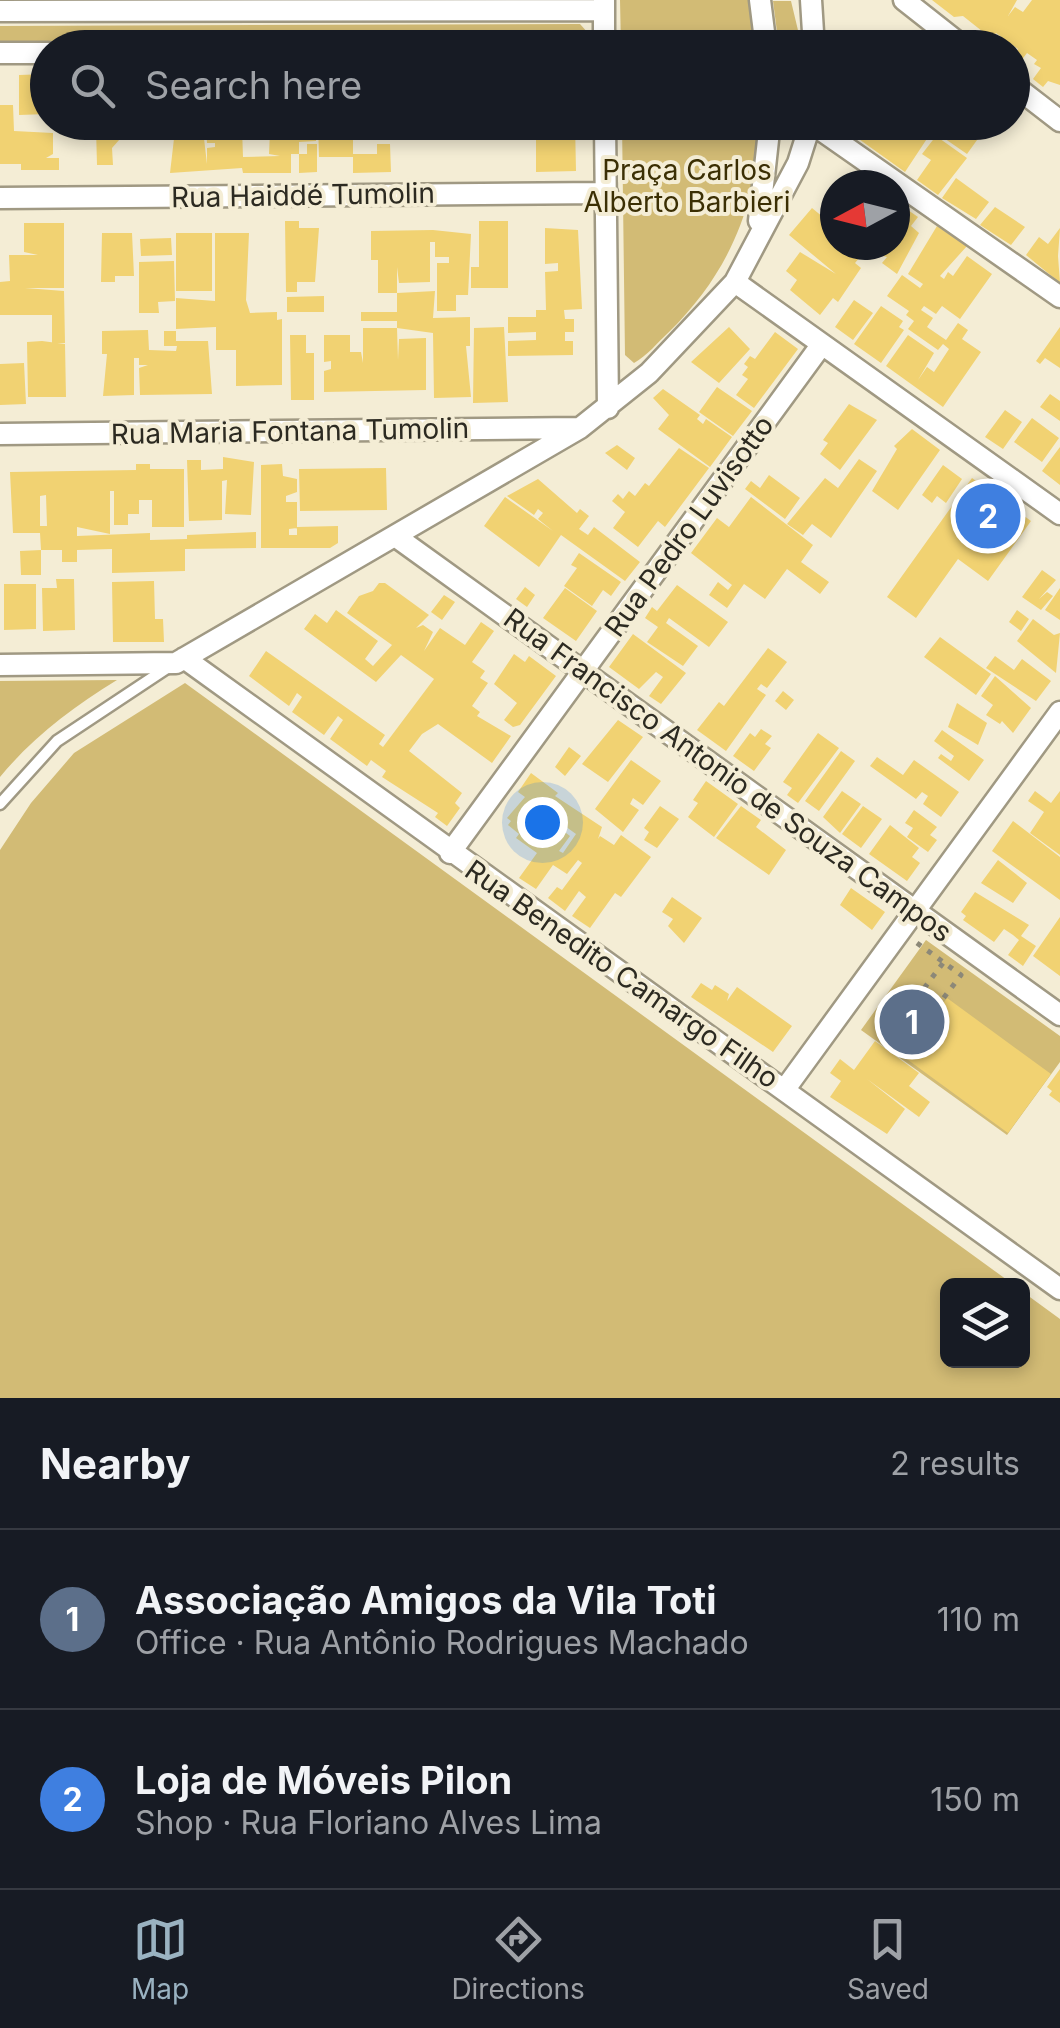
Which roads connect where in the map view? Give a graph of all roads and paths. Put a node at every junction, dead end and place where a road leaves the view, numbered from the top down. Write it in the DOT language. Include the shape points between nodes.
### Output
graph roads {
  1 [pos="760,0"];
  2 [pos="904,0"];
  3 [pos="809,1"];
  4 [pos="604,5"];
  5 [pos="0,11"];
  6 [pos="764,30"];
  7 [pos="812,30"];
  8 [pos="943,30"];
  9 [pos="0,53"];
  10 [pos="30,53"];
  11 [pos="1030,98"];
  12 [pos="1060,121"];
  13 [pos="606,140"];
  14 [pos="769,140"];
  15 [pos="805,140"];
  16 [pos="835,140"];
  17 [pos="606,192"];
  18 [pos="0,198"];
  19 [pos="756,238"];
  20 [pos="735,282"];
  21 [pos="1060,296"];
  22 [pos="822,344"];
  23 [pos="608,408"];
  24 [pos="580,428"];
  25 [pos="0,434"];
  26 [pos="1060,514"];
  27 [pos="396,536"];
  28 [pos="180,661"];
  29 [pos="0,665"];
  30 [pos="583,671"];
  31 [pos="1060,712"];
  32 [pos="0,804"];
  33 [pos="450,853"];
  34 [pos="916,911"];
  35 [pos="902,932"];
  36 [pos="944,963"];
  37 [pos="1060,1015"];
  38 [pos="785,1089"];
  39 [pos="1060,1288"];
  1 -- 6 [label="street"];
  2 -- 8 [label="street"];
  3 -- 7 [label="street"];
  4 -- 5 [label="street"];
  9 -- 10 [label="street"];
  11 -- 12 [label="street"];
  13 -- 17 [label="street"];
  14 -- 19 [label="street"];
  15 -- 19 [label="street"];
  16 -- 21 [label="street"];
  17 -- 18 [label="street, Rua Haiddé Tumolin"];
  17 -- 23 [label="street"];
  19 -- 20 [label="street"];
  20 -- 22 [label="street"];
  20 -- 23 [label="street"];
  22 -- 26 [label="street"];
  22 -- 30 [label="street, Rua Pedro Luvisotto"];
  23 -- 24 [label="street"];
  24 -- 25 [label="street, Rua Maria Fontana Tumolin"];
  24 -- 27 [label="street"];
  27 -- 28 [label="street"];
  27 -- 30 [label="street, Rua Francisco Antonio de Souza Campos"];
  28 -- 29 [label="street"];
  28 -- 32 [label="lane" via="57,741"];
  28 -- 33 [label="street, Rua Benedito Camargo Filho"];
  30 -- 33 [label="street, Rua Pedro Luvisotto"];
  30 -- 34 [label="street, Rua Francisco Antonio de Souza Campos"];
  31 -- 34 [label="street"];
  33 -- 38 [label="street, Rua Benedito Camargo Filho"];
  34 -- 35 [label="street"];
  34 -- 37 [label="street, Rua Francisco Antonio de Souza Campos"];
  35 -- 36 [label="path"];
  35 -- 38 [label="street"];
  36 -- 36 [label="path" via="960,975 927,1020 910,1008"];
  38 -- 39 [label="street, Rua Benedito Camargo Filho"];
}
